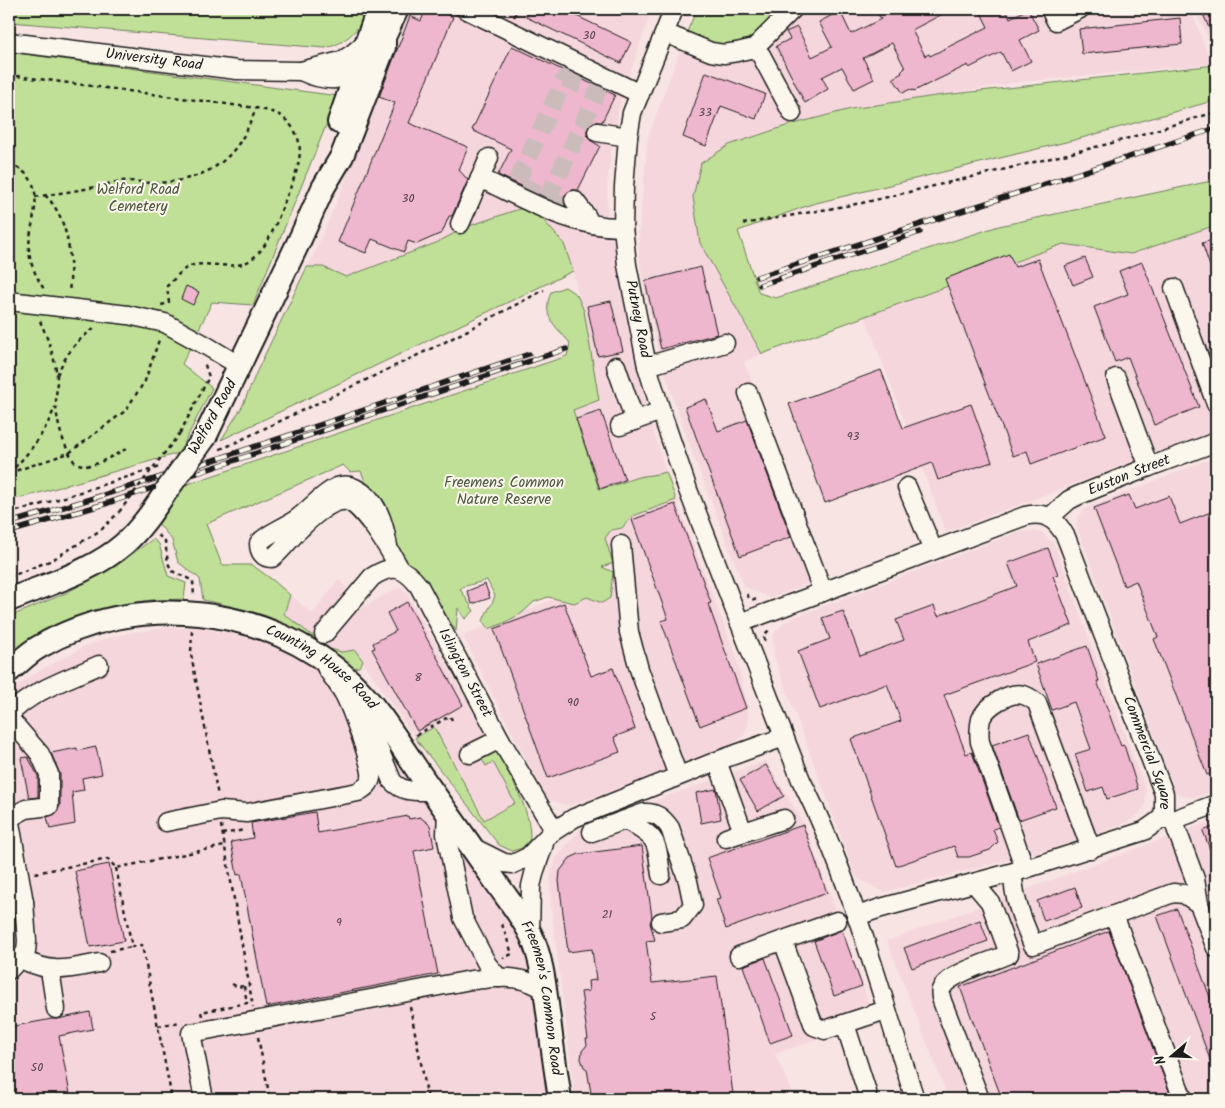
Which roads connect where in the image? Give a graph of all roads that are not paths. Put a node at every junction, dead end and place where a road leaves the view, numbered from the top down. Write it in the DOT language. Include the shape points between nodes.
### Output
graph roads {
  1 [pos="378,9"];
  2 [pos="397,9"];
  3 [pos="465,9"];
  4 [pos="674,9"];
  5 [pos="793,9"];
  6 [pos="1050,9"];
  7 [pos="1080,9"];
  8 [pos="665,33"];
  9 [pos="374,40"];
  10 [pos="9,42"];
  11 [pos="754,48"];
  12 [pos="301,71"];
  13 [pos="346,83"];
  14 [pos="640,94"];
  15 [pos="792,113"];
  16 [pos="597,132"];
  17 [pos="628,137"];
  18 [pos="489,158"];
  19 [pos="480,178"];
  20 [pos="323,188"];
  21 [pos="572,204"];
  22 [pos="590,221"];
  23 [pos="460,224"];
  24 [pos="623,227"];
  25 [pos="1174,288"];
  26 [pos="17,302"];
  27 [pos="725,343"];
  28 [pos="240,366"];
  29 [pos="616,366"];
  30 [pos="647,366"];
  31 [pos="1116,378"];
  32 [pos="748,393"];
  33 [pos="1216,404"];
  34 [pos="661,411"];
  35 [pos="1216,442"];
  36 [pos="1149,467"];
  37 [pos="907,487"];
  38 [pos="1049,518"];
  39 [pos="621,545"];
  40 [pos="388,546"];
  41 [pos="933,550"];
  42 [pos="400,569"];
  43 [pos="823,592"];
  44 [pos="9,600"];
  45 [pos="740,623"];
  46 [pos="320,644"];
  47 [pos="99,665"];
  48 [pos="9,671"];
  49 [pos="352,683"];
  50 [pos="9,717"];
  51 [pos="784,737"];
  52 [pos="500,739"];
  53 [pos="470,754"];
  54 [pos="717,761"];
  55 [pos="678,776"];
  56 [pos="432,791"];
  57 [pos="613,802"];
  58 [pos="1216,804"];
  59 [pos="447,810"];
  60 [pos="9,818"];
  61 [pos="784,819"];
  62 [pos="1167,819"];
  63 [pos="623,821"];
  64 [pos="166,822"];
  65 [pos="592,832"];
  66 [pos="743,832"];
  67 [pos="550,834"];
  68 [pos="726,838"];
  69 [pos="472,847"];
  70 [pos="1091,849"];
  71 [pos="1019,871"];
  72 [pos="661,875"];
  73 [pos="974,883"];
  74 [pos="16,903"];
  75 [pos="1199,904"];
  76 [pos="1114,915"];
  77 [pos="856,916"];
  78 [pos="837,921"];
  79 [pos="660,922"];
  80 [pos="530,934"];
  81 [pos="783,941"];
  82 [pos="1032,945"];
  83 [pos="1216,948"];
  84 [pos="1009,954"];
  85 [pos="739,956"];
  86 [pos="99,963"];
  87 [pos="15,965"];
  88 [pos="50,970"];
  89 [pos="499,978"];
  90 [pos="545,990"];
  91 [pos="56,1009"];
  92 [pos="886,1010"];
  93 [pos="845,1024"];
  94 [pos="204,1099"];
  95 [pos="560,1099"];
  96 [pos="866,1099"];
  97 [pos="915,1099"];
  98 [pos="980,1099"];
  99 [pos="1183,1099"];
  1 -- 9 [label="main road, Welford Road"];
  2 -- 9 [label="main road, Welford Road"];
  3 -- 14 [label="street"];
  4 -- 8 [label="street, Putney Road"];
  5 -- 11 [label="street"];
  6 -- 7 [label="street" via="1056,21"];
  8 -- 11 [label="street" via="711,52 724,54"];
  8 -- 14 [label="street, Putney Road"];
  9 -- 12 [label="street, University Road" via="341,61"];
  9 -- 13 [label="main road, Welford Road"];
  9 -- 20 [label="main road, Welford Road" via="384,47 342,156"];
  10 -- 12 [label="street, University Road" via="238,70"];
  11 -- 15 [label="street" via="761,55"];
  12 -- 13 [label="street, University Road" via="316,78"];
  13 -- 20 [label="main road, Welford Road" via="326,162"];
  14 -- 17 [label="street, Putney Road" via="632,113"];
  16 -- 17 [label="street"];
  17 -- 24 [label="street, Putney Road"];
  18 -- 19 [label="street"];
  19 -- 22 [label="street" via="566,218"];
  19 -- 23 [label="street"];
  20 -- 28 [label="main road, Welford Road"];
  21 -- 22 [label="street"];
  22 -- 24 [label="street" via="605,228"];
  24 -- 30 [label="street, Putney Road" via="629,281"];
  25 -- 33 [label="street"];
  26 -- 28 [label="street" via="165,323"];
  27 -- 30 [label="street"];
  28 -- 44 [label="main road, Welford Road, bridge" via="212,443 167,490 124,544 91,566"];
  29 -- 34 [label="street" via="628,423"];
  30 -- 34 [label="street, Putney Road"];
  31 -- 36 [label="street"];
  32 -- 43 [label="street"];
  34 -- 45 [label="street, Putney Road"];
  35 -- 36 [label="street, Euston Street"];
  36 -- 38 [label="street, Euston Street" via="1068,500"];
  37 -- 41 [label="street"];
  38 -- 41 [label="street" via="1042,514 1025,516"];
  38 -- 62 [label="street, Commercial Square" via="1066,537 1164,794"];
  39 -- 55 [label="street" via="629,632"];
  40 -- 40 [label="street" via="361,511 347,501 331,504 301,528 272,558 261,554 259,543 342,485 364,492 372,501 379,511"];
  40 -- 42 [label="street"];
  41 -- 43 [label="street"];
  42 -- 46 [label="street" via="390,568 372,577"];
  42 -- 52 [label="street, Islington Street" via="419,586"];
  43 -- 45 [label="street"];
  45 -- 51 [label="street"];
  46 -- 48 [label="main road, Counting House Road" via="216,616 143,614 106,620 79,629 36,648"];
  46 -- 49 [label="main road, Counting House Road"];
  46 -- 64 [label="street" via="345,696 372,771 368,786 358,792 247,814 221,812"];
  47 -- 50 [label="street" via="32,697"];
  49 -- 56 [label="main road, Counting House Road" via="378,713"];
  49 -- 56 [label="street" via="392,781 405,790"];
  50 -- 60 [label="street" via="40,754 49,774 49,806 26,809"];
  51 -- 54 [label="street"];
  51 -- 77 [label="street" via="821,820"];
  52 -- 53 [label="street"];
  52 -- 67 [label="street, Islington Street"];
  54 -- 55 [label="street"];
  54 -- 66 [label="street"];
  55 -- 57 [label="street"];
  56 -- 59 [label="main road, Counting House Road"];
  57 -- 63 [label="street"];
  57 -- 67 [label="street" via="574,818"];
  58 -- 62 [label="street"];
  59 -- 69 [label="main road, Counting House Road"];
  59 -- 89 [label="street" via="446,834 463,918 487,964"];
  60 -- 74 [label="street" via="19,876"];
  61 -- 66 [label="street"];
  62 -- 70 [label="street, Commercial Square" via="1144,831"];
  62 -- 75 [label="street" via="1195,879"];
  63 -- 65 [label="street"];
  63 -- 72 [label="street" via="654,839"];
  63 -- 79 [label="street" via="652,812 670,828 693,906 682,918"];
  66 -- 68 [label="street"];
  67 -- 69 [label="street" via="528,857 513,864 504,863"];
  67 -- 80 [label="street, Freemen's Common Road" via="531,886"];
  69 -- 80 [label="main road, Counting House Road"];
  70 -- 71 [label="street, Commercial Square"];
  70 -- 71 [label="street" via="1037,703 1022,694 1014,695 988,708 979,730"];
  71 -- 73 [label="street, Commercial Square"];
  71 -- 82 [label="street" via="1013,889"];
  73 -- 77 [label="street, Commercial Square"];
  73 -- 84 [label="street" via="990,902"];
  74 -- 87 [label="street" via="28,941 26,952"];
  75 -- 76 [label="street" via="1184,894 1173,894"];
  75 -- 83 [label="street"];
  76 -- 82 [label="street"];
  76 -- 99 [label="street"];
  77 -- 92 [label="street"];
  78 -- 81 [label="street"];
  80 -- 90 [label="main road, Freemen's Common Road" via="540,961"];
  81 -- 85 [label="street"];
  81 -- 93 [label="street" via="814,1026 825,1030"];
  82 -- 84 [label="street"];
  84 -- 98 [label="street" via="959,973 947,980 940,991"];
  86 -- 88 [label="street"];
  87 -- 88 [label="street"];
  88 -- 91 [label="street"];
  89 -- 90 [label="street" via="519,978"];
  89 -- 94 [label="street" via="471,980 191,1034"];
  90 -- 95 [label="main road, Freemen's Common Road"];
  92 -- 93 [label="street"];
  92 -- 97 [label="street"];
  93 -- 96 [label="street" via="867,1092"];
}
